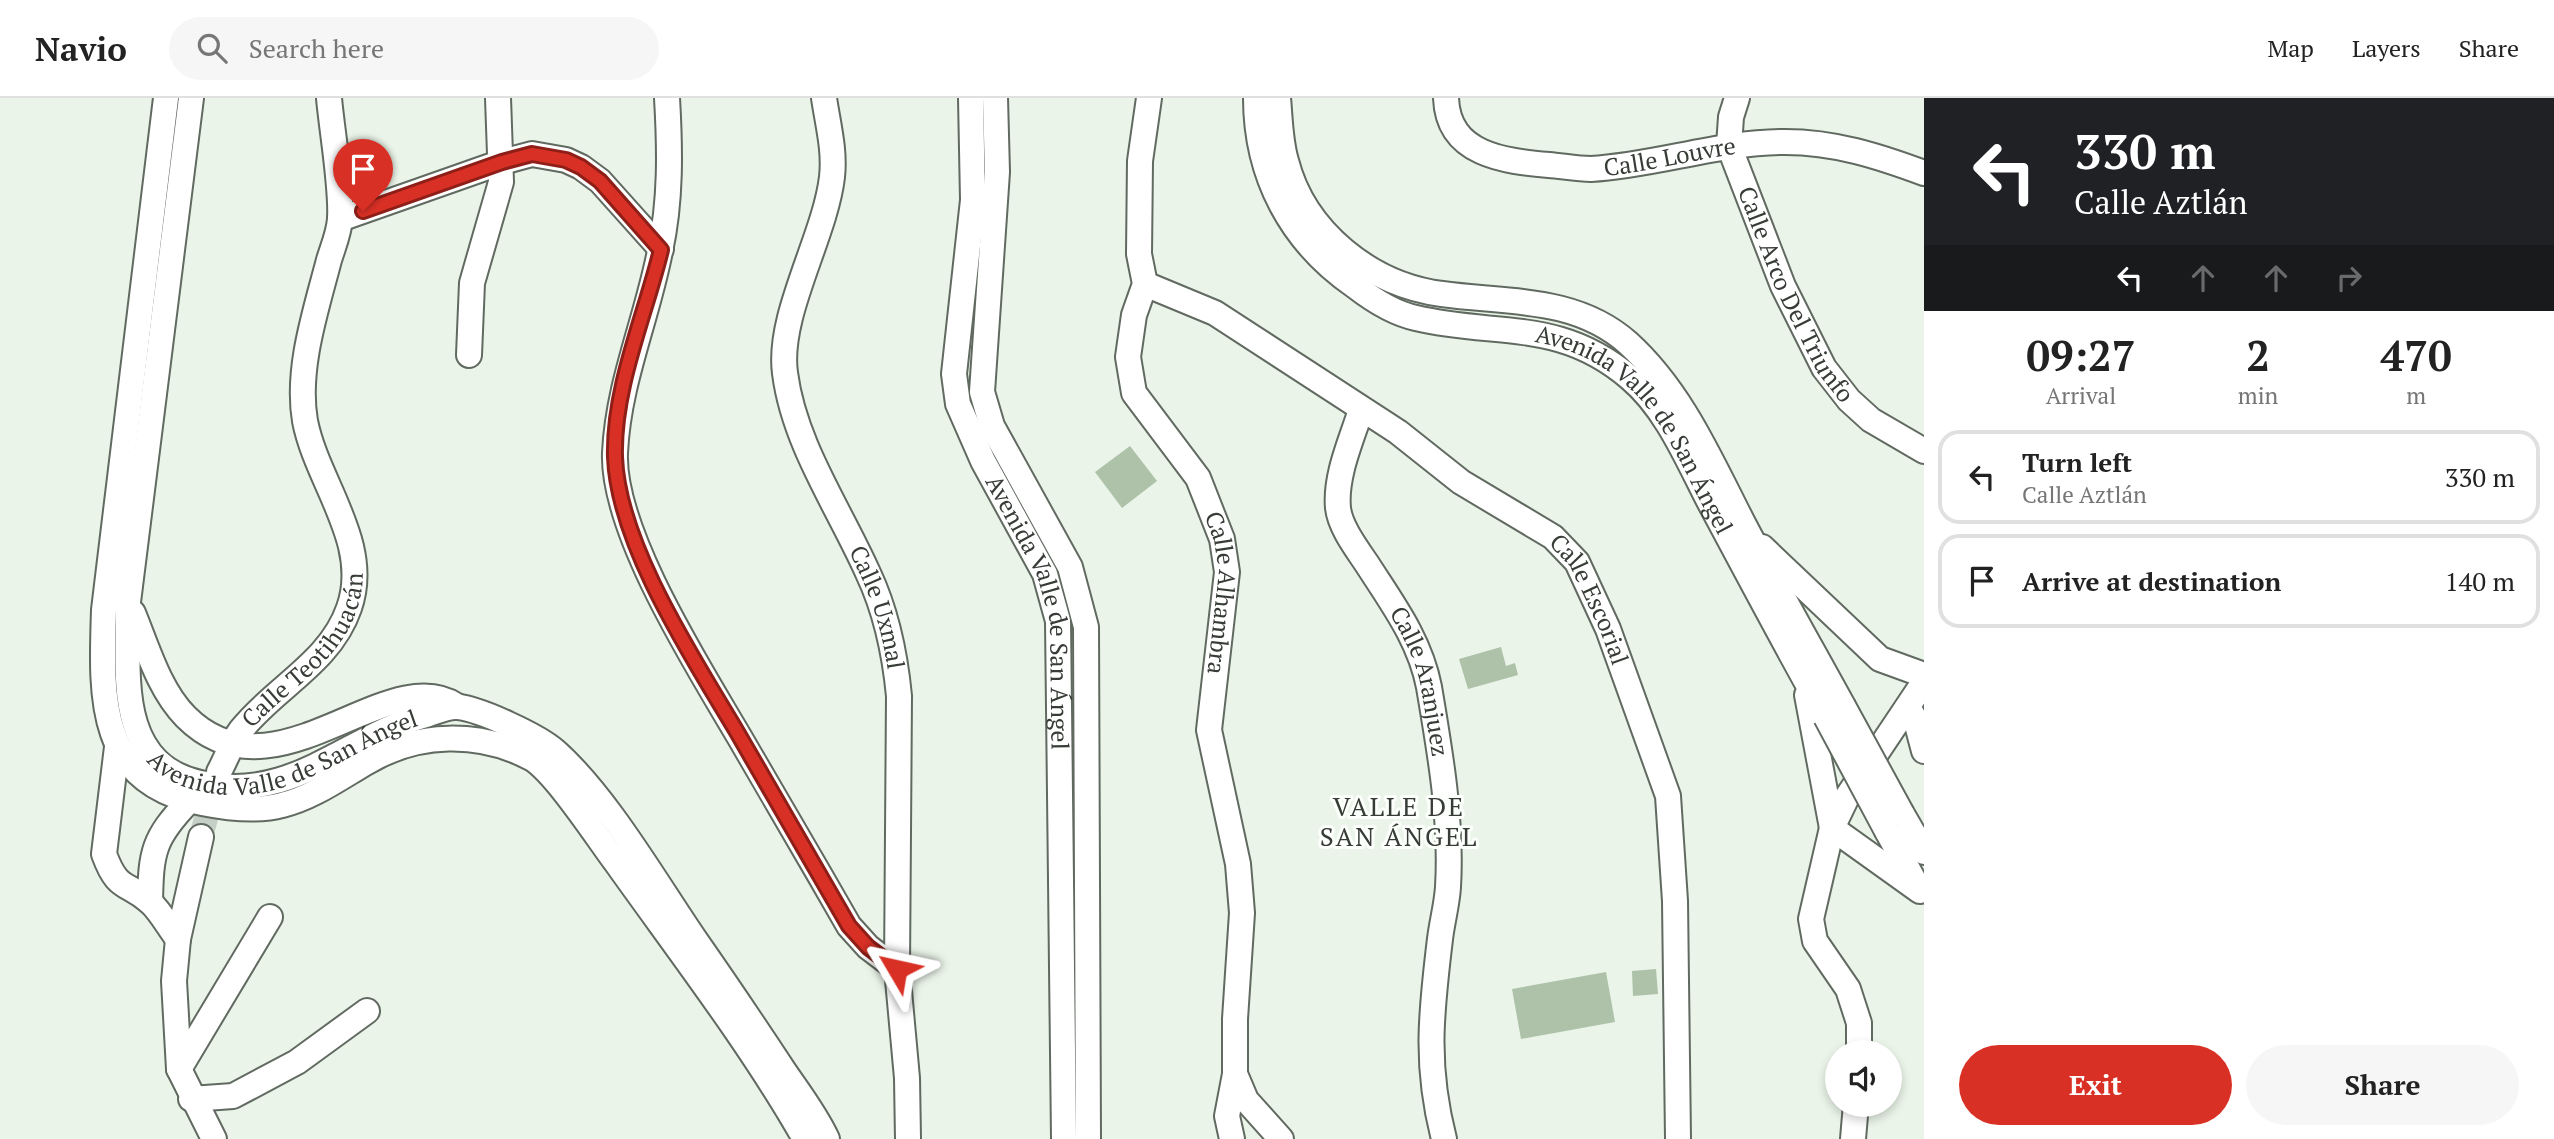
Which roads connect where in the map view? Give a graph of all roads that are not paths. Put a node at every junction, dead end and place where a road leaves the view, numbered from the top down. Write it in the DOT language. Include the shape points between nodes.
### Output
graph roads {
  1 [pos="166,98"];
  2 [pos="191,98"];
  3 [pos="329,98"];
  4 [pos="498,98"];
  5 [pos="667,98"];
  6 [pos="824,98"];
  7 [pos="971,98"];
  8 [pos="995,98"];
  9 [pos="1149,98"];
  10 [pos="1256,98"];
  11 [pos="1278,98"];
  12 [pos="1446,98"];
  13 [pos="1737,98"];
  14 [pos="1729,146"];
  15 [pos="502,162"];
  16 [pos="1924,173"];
  17 [pos="340,219"];
  18 [pos="661,250"];
  19 [pos="1145,284"];
  20 [pos="137,339"];
  21 [pos="162,342"];
  22 [pos="469,355"];
  23 [pos="1361,410"];
  24 [pos="1924,451"];
  25 [pos="1752,538"];
  26 [pos="128,602"];
  27 [pos="1803,675"];
  28 [pos="1924,675"];
  29 [pos="1924,682"];
  30 [pos="457,706"];
  31 [pos="1908,707"];
  32 [pos="1835,711"];
  33 [pos="505,735"];
  34 [pos="234,744"];
  35 [pos="117,747"];
  36 [pos="1924,751"];
  37 [pos="143,763"];
  38 [pos="219,772"];
  39 [pos="189,801"];
  40 [pos="1894,823"];
  41 [pos="1832,828"];
  42 [pos="201,837"];
  43 [pos="1924,852"];
  44 [pos="1922,895"];
  45 [pos="150,902"];
  46 [pos="270,917"];
  47 [pos="178,939"];
  48 [pos="897,969"];
  49 [pos="367,1011"];
  50 [pos="1859,1040"];
  51 [pos="178,1069"];
  52 [pos="1235,1074"];
  53 [pos="191,1099"];
  54 [pos="1855,1117"];
  55 [pos="804,1125"];
  56 [pos="214,1139"];
  57 [pos="827,1139"];
  58 [pos="908,1139"];
  59 [pos="1064,1139"];
  60 [pos="1088,1139"];
  61 [pos="1232,1139"];
  62 [pos="1281,1139"];
  63 [pos="1444,1139"];
  64 [pos="1678,1139"];
  65 [pos="1853,1139"];
  1 -- 20 [label="street, Avenida Valle de San Ángel"];
  2 -- 21 [label="street, Avenida Valle de San Ángel"];
  3 -- 17 [label="street, Calle Teotihuacán"];
  4 -- 15 [label="street"];
  5 -- 18 [label="street" via="670,150"];
  6 -- 48 [label="street, Calle Uxmal" via="832,141 832,178 787,332 784,368 788,398 800,430 868,572 895,657 900,696"];
  7 -- 59 [label="street, Avenida Valle de San Ángel" via="973,200 954,374 967,429 1045,574 1058,621"];
  8 -- 60 [label="street, Avenida Valle de San Ángel" via="997,172 982,392 992,426 1070,567 1086,627"];
  9 -- 19 [label="street, Calle Alhambra" via="1140,161 1139,254"];
  10 -- 27 [label="street, Avenida Valle de San Ángel" via="1256,133 1274,191 1303,239 1340,276 1380,303 1414,318 1570,340 1631,379 1653,402"];
  11 -- 25 [label="street, Avenida Valle de San Ángel" via="1286,162 1296,191 1332,240 1356,261 1404,284 1440,294 1549,305 1611,330 1652,367 1672,393"];
  12 -- 14 [label="street, Calle Louvre" via="1447,116 1458,135 1476,149 1508,161 1589,169"];
  13 -- 14 [label="street, Calle Arco Del Triunfo"];
  14 -- 16 [label="street, Calle Louvre" via="1786,142 1853,148"];
  14 -- 24 [label="street, Calle Arco Del Triunfo" via="1783,286 1824,368 1871,420"];
  15 -- 17 [label="street"];
  15 -- 18 [label="street" via="532,154 581,167 600,181"];
  15 -- 22 [label="street" via="501,182 472,283"];
  17 -- 34 [label="street, Calle Teotihuacán" via="305,365 304,396 310,436 347,535 353,592 330,643 241,730"];
  18 -- 48 [label="street" via="620,406 615,455 629,519 653,581 692,656 849,926"];
  19 -- 23 [label="street, Calle Escorial" via="1215,313"];
  19 -- 52 [label="street, Calle Alhambra" via="1129,336 1134,393 1198,478 1222,539 1227,572 1209,730 1238,864 1242,913"];
  20 -- 21 [label="street"];
  20 -- 35 [label="street, Avenida Valle de San Ángel" via="104,610 104,691"];
  21 -- 26 [label="street, Avenida Valle de San Ángel"];
  23 -- 63 [label="street, Calle Aranjuez" via="1342,471 1338,511 1419,652 1428,682 1447,816 1448,888 1430,1057 1433,1096"];
  23 -- 64 [label="street, Calle Escorial" via="1398,432 1461,482 1565,547 1577,562 1608,629 1668,796 1675,901"];
  25 -- 28 [label="street" via="1880,659"];
  25 -- 32 [label="street, Avenida Valle de San Ángel"];
  26 -- 34 [label="street, Calle Teotihuacán" via="175,703 197,725"];
  26 -- 37 [label="street, Avenida Valle de San Ángel" via="131,720"];
  27 -- 32 [label="street, Avenida Valle de San Ángel"];
  27 -- 41 [label="street"];
  29 -- 31 [label="street"];
  30 -- 33 [label="street, Avenida Valle de San Ángel"];
  30 -- 34 [label="street, Calle Teotihuacán" via="445,698 418,696 295,740 268,746"];
  30 -- 37 [label="street, Avenida Valle de San Ángel" via="392,725 301,774 260,787 218,787"];
  31 -- 36 [label="street"];
  31 -- 41 [label="street" via="1847,797"];
  32 -- 40 [label="street, Avenida Valle de San Ángel, bridge"];
  33 -- 39 [label="street, Avenida Valle de San Ángel" via="418,740 283,805 223,807"];
  33 -- 55 [label="street, Avenida Valle de San Ángel" via="572,802"];
  34 -- 38 [label="street, Calle Teotihuacán"];
  35 -- 37 [label="street, Avenida Valle de San Ángel"];
  35 -- 45 [label="street" via="104,855 124,888"];
  37 -- 39 [label="street, Avenida Valle de San Ángel" via="155,789"];
  39 -- 45 [label="street" via="157,840"];
  40 -- 43 [label="street, Avenida Valle de San Ángel"];
  40 -- 44 [label="street, Avenida Valle de San Ángel"];
  41 -- 44 [label="street"];
  41 -- 50 [label="street" via="1811,919 1815,941 1848,989 1860,1023"];
  42 -- 47 [label="street"];
  45 -- 47 [label="street"];
  46 -- 51 [label="street"];
  47 -- 51 [label="street" via="173,981"];
  48 -- 58 [label="street, Calle Uxmal"];
  49 -- 53 [label="street" via="297,1062 233,1096"];
  51 -- 53 [label="street"];
  52 -- 61 [label="street" via="1227,1116"];
  52 -- 62 [label="street, Calle Alhambra" via="1245,1100"];
  53 -- 56 [label="street"];
  54 -- 65 [label="street"];
  55 -- 57 [label="street, Avenida Valle de San Ángel"];
}
